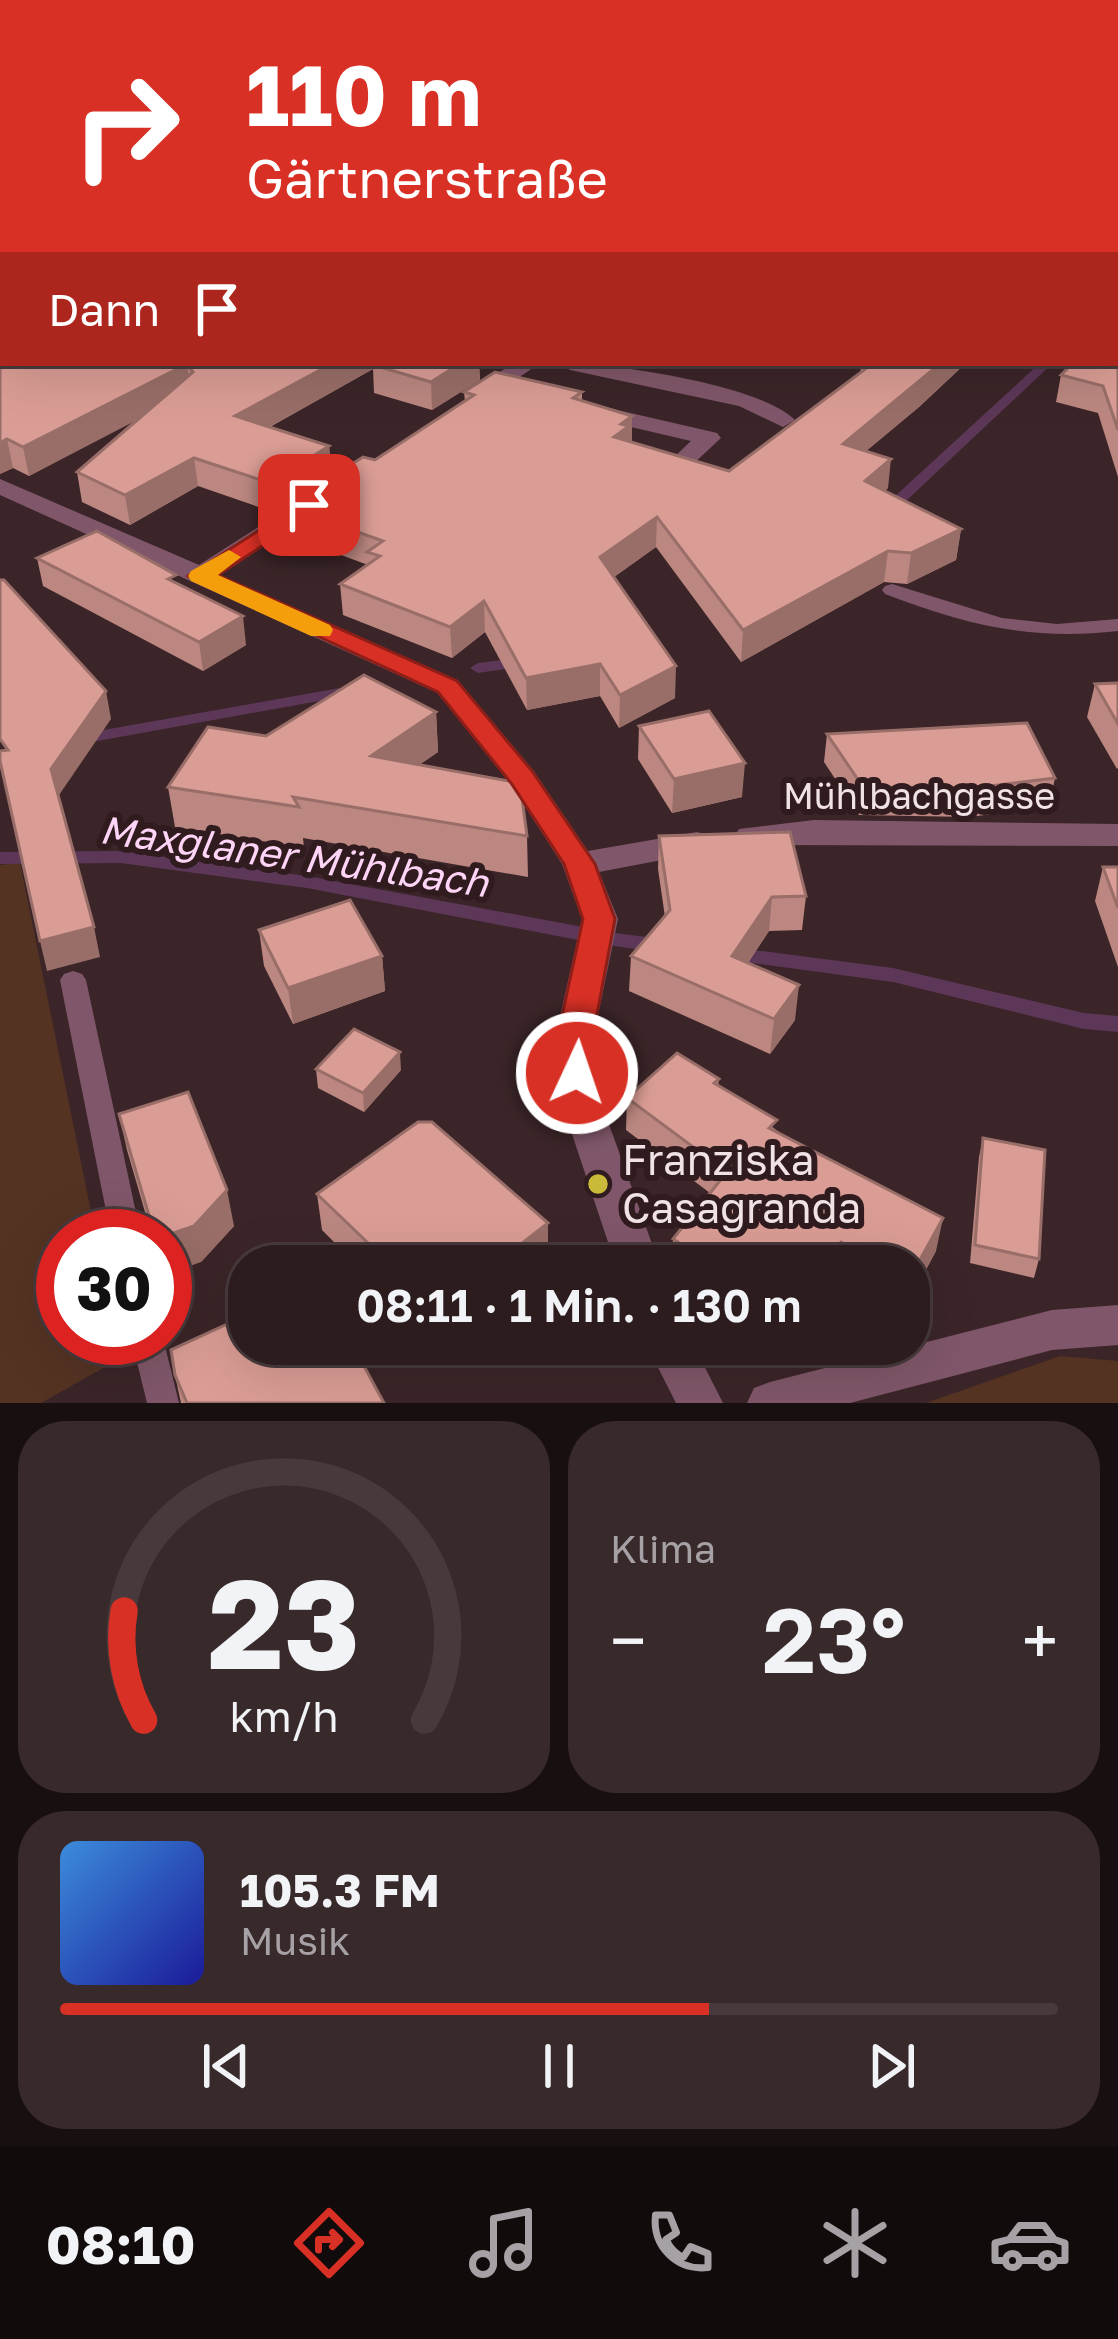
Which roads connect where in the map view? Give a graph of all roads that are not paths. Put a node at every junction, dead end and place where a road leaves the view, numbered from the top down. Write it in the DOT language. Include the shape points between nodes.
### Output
graph roads {
  1 [pos="524,366"];
  2 [pos="584,366"];
  3 [pos="491,387"];
  4 [pos="535,397"];
  5 [pos="578,407"];
  6 [pos="452,412"];
  7 [pos="783,420"];
  8 [pos="683,460"];
  9 [pos="355,475"];
  10 [pos="0,486"];
  11 [pos="200,576"];
  12 [pos="892,590"];
  13 [pos="1118,625"];
  14 [pos="1118,835"];
  15 [pos="579,864"];
  16 [pos="73,980"];
  17 [pos="120,1209"];
  18 [pos="631,1245"];
  19 [pos="1118,1325"];
  20 [pos="154,1365"];
  21 [pos="680,1365"];
  22 [pos="163,1403"];
  23 [pos="700,1403"];
  24 [pos="770,1403"];
  1 -- 3 [label="street"];
  2 -- 7 [label="street" via="746,400"];
  3 -- 4 [label="street"];
  3 -- 6 [label="street"];
  5 -- 8 [label="street" via="709,439"];
  9 -- 11 [label="street"];
  10 -- 11 [label="street"];
  11 -- 15 [label="street" via="448,687"];
  12 -- 13 [label="lane" via="1004,627"];
  14 -- 15 [label="street, Mühlbachgasse" via="814,831"];
  15 -- 18 [label="street" via="599,919 577,1030 577,1073"];
  16 -- 17 [label="lane"];
  19 -- 24 [label="street" via="1052,1330"];
  20 -- 22 [label="lane"];
  21 -- 23 [label="street"];
}
